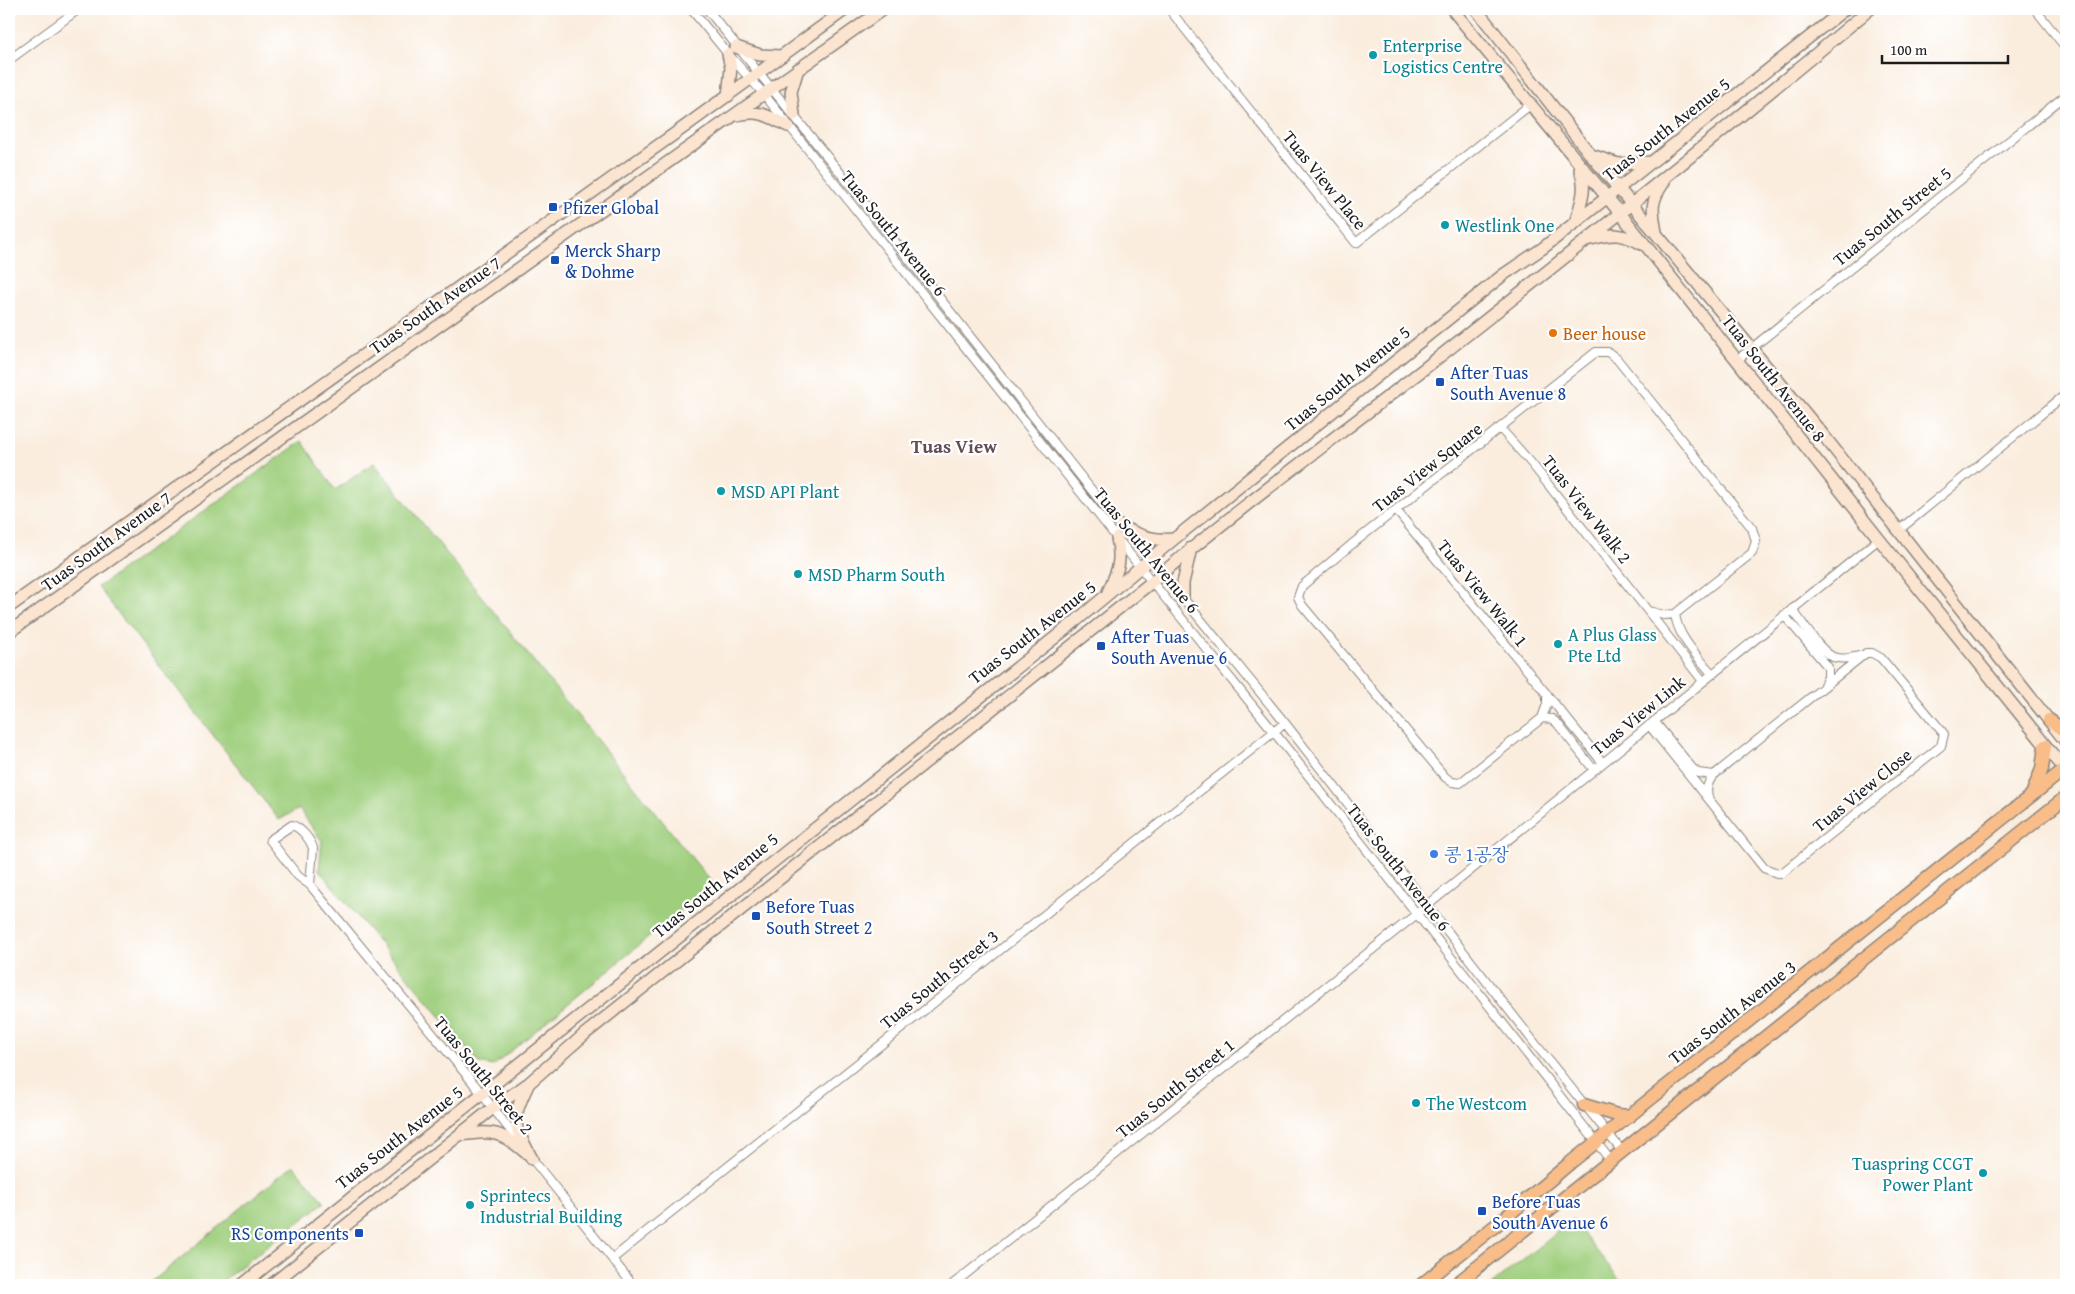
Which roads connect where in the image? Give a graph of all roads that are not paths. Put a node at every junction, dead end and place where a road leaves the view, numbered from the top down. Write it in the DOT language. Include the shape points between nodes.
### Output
graph roads {
  1 [pos="79,9"];
  2 [pos="691,9"];
  3 [pos="707,9"];
  4 [pos="846,9"];
  5 [pos="883,9"];
  6 [pos="1169,9"];
  7 [pos="1452,9"];
  8 [pos="1476,9"];
  9 [pos="1845,9"];
  10 [pos="1870,9"];
  11 [pos="2035,9"];
  12 [pos="2066,48"];
  13 [pos="732,51"];
  14 [pos="782,56"];
  15 [pos="9,60"];
  16 [pos="798,69"];
  17 [pos="754,77"];
  18 [pos="767,90"];
  19 [pos="2066,94"];
  20 [pos="728,96"];
  21 [pos="1530,105"];
  22 [pos="733,115"];
  23 [pos="794,115"];
  24 [pos="788,126"];
  25 [pos="1590,154"];
  26 [pos="1654,161"];
  27 [pos="1577,163"];
  28 [pos="1673,171"];
  29 [pos="1619,189"];
  30 [pos="1606,198"];
  31 [pos="1631,203"];
  32 [pos="1620,213"];
  33 [pos="1574,224"];
  34 [pos="1656,233"];
  35 [pos="1586,240"];
  36 [pos="1646,246"];
  37 [pos="1751,349"];
  38 [pos="1737,360"];
  39 [pos="2066,394"];
  40 [pos="1500,428"];
  41 [pos="1396,510"];
  42 [pos="1120,526"];
  43 [pos="1898,530"];
  44 [pos="1117,538"];
  45 [pos="1174,539"];
  46 [pos="1879,539"];
  47 [pos="1191,548"];
  48 [pos="1145,563"];
  49 [pos="1157,578"];
  50 [pos="1106,596"];
  51 [pos="1183,598"];
  52 [pos="9,607"];
  53 [pos="1792,609"];
  54 [pos="1648,611"];
  55 [pos="1675,614"];
  56 [pos="1784,616"];
  57 [pos="9,632"];
  58 [pos="1862,656"];
  59 [pos="1712,674"];
  60 [pos="1703,681"];
  61 [pos="1821,689"];
  62 [pos="1547,694"];
  63 [pos="1542,718"];
  64 [pos="2049,720"];
  65 [pos="1285,723"];
  66 [pos="1652,723"];
  67 [pos="1274,732"];
  68 [pos="2066,732"];
  69 [pos="2066,742"];
  70 [pos="2045,746"];
  71 [pos="1603,763"];
  72 [pos="2066,769"];
  73 [pos="1594,770"];
  74 [pos="1714,775"];
  75 [pos="2032,794"];
  76 [pos="2066,797"];
  77 [pos="1709,799"];
  78 [pos="310,885"];
  79 [pos="1427,905"];
  80 [pos="1417,914"];
  81 [pos="529,1083"];
  82 [pos="482,1094"];
  83 [pos="1584,1105"];
  84 [pos="493,1108"];
  85 [pos="1630,1116"];
  86 [pos="1608,1134"];
  87 [pos="459,1135"];
  88 [pos="1596,1143"];
  89 [pos="1622,1151"];
  90 [pos="532,1159"];
  91 [pos="1611,1161"];
  92 [pos="612,1258"];
  93 [pos="242,1285"];
  94 [pos="271,1285"];
  95 [pos="634,1285"];
  96 [pos="952,1285"];
  97 [pos="1421,1285"];
  98 [pos="1456,1285"];
  1 -- 15 [label="street"];
  2 -- 13 [label="street, Tuas South Avenue 6"];
  3 -- 13 [label="street, Tuas South Avenue 6"];
  4 -- 14 [label="main road, Tuas South Avenue 7"];
  5 -- 16 [label="main road, Tuas South Avenue 7"];
  6 -- 21 [label="street, Tuas View Place" via="1356,243"];
  7 -- 21 [label="main road, Tuas South Avenue 8"];
  8 -- 25 [label="main road, Tuas South Avenue 8"];
  9 -- 26 [label="main road, Tuas South Avenue 5"];
  10 -- 28 [label="main road, Tuas South Avenue 5"];
  11 -- 12 [label="street"];
  13 -- 14 [label="main road"];
  13 -- 17 [label="street, Tuas South Avenue 6"];
  13 -- 17 [label="street, Tuas South Avenue 6"];
  13 -- 20 [label="main road"];
  14 -- 17 [label="main road, Tuas South Avenue 7"];
  16 -- 18 [label="main road, Tuas South Avenue 7"];
  16 -- 23 [label="main road" via="791,92"];
  17 -- 18 [label="street, Tuas South Avenue 6"];
  17 -- 20 [label="main road, Tuas South Avenue 7"];
  18 -- 22 [label="main road, Tuas South Avenue 7"];
  18 -- 23 [label="street, Tuas South Avenue 6"];
  18 -- 24 [label="street, Tuas South Avenue 6"];
  19 -- 37 [label="street, Tuas South Street 5"];
  20 -- 52 [label="main road, Tuas South Avenue 7"];
  21 -- 27 [label="main road, Tuas South Avenue 8"];
  22 -- 24 [label="main road" via="753,111"];
  22 -- 57 [label="main road, Tuas South Avenue 7"];
  23 -- 42 [label="street, Tuas South Avenue 6"];
  24 -- 44 [label="street, Tuas South Avenue 6"];
  25 -- 26 [label="main road" via="1618,164"];
  25 -- 29 [label="main road, Tuas South Avenue 8"];
  26 -- 29 [label="main road, Tuas South Avenue 5"];
  27 -- 30 [label="main road, Tuas South Avenue 8"];
  27 -- 33 [label="main road" via="1584,186"];
  28 -- 31 [label="main road, Tuas South Avenue 5"];
  28 -- 34 [label="main road" via="1652,204"];
  29 -- 30 [label="main road, Tuas South Avenue 5"];
  29 -- 31 [label="main road, Tuas South Avenue 8"];
  30 -- 32 [label="main road, Tuas South Avenue 8"];
  30 -- 33 [label="main road, Tuas South Avenue 5"];
  31 -- 32 [label="main road, Tuas South Avenue 5"];
  31 -- 34 [label="main road, Tuas South Avenue 8"];
  32 -- 35 [label="main road, Tuas South Avenue 5"];
  32 -- 36 [label="main road, Tuas South Avenue 8"];
  33 -- 45 [label="main road, Tuas South Avenue 5" via="1503,275"];
  34 -- 37 [label="main road, Tuas South Avenue 8"];
  35 -- 36 [label="main road" via="1614,234"];
  35 -- 47 [label="main road, Tuas South Avenue 5"];
  36 -- 38 [label="main road, Tuas South Avenue 8"];
  37 -- 38 [label="street, Tuas South Street 5"];
  37 -- 43 [label="main road, Tuas South Avenue 8"];
  38 -- 46 [label="main road, Tuas South Avenue 8"];
  39 -- 43 [label="street"];
  40 -- 41 [label="street, Tuas View Square"];
  40 -- 54 [label="street, Tuas View Walk 2"];
  40 -- 55 [label="street, Tuas View Square" via="1596,352 1608,352 1617,359 1752,528 1756,541 1752,553"];
  41 -- 62 [label="street, Tuas View Walk 1"];
  41 -- 63 [label="street, Tuas View Square" via="1302,586 1298,597 1302,605 1445,778 1452,782 1460,783"];
  42 -- 45 [label="main road" via="1143,538"];
  42 -- 48 [label="street, Tuas South Avenue 6"];
  43 -- 64 [label="main road, Tuas South Avenue 8"];
  44 -- 48 [label="street, Tuas South Avenue 6"];
  44 -- 50 [label="main road" via="1120,564"];
  45 -- 48 [label="main road, Tuas South Avenue 5"];
  46 -- 53 [label="street, Tuas View Link"];
  46 -- 70 [label="main road, Tuas South Avenue 8"];
  47 -- 49 [label="main road, Tuas South Avenue 5"];
  47 -- 51 [label="main road"];
  48 -- 49 [label="street, Tuas South Avenue 6"];
  48 -- 49 [label="street, Tuas South Avenue 6"];
  48 -- 50 [label="main road, Tuas South Avenue 5"];
  49 -- 51 [label="street, Tuas South Avenue 6"];
  49 -- 67 [label="street, Tuas South Avenue 6"];
  49 -- 81 [label="main road, Tuas South Avenue 5" via="686,952"];
  50 -- 82 [label="main road, Tuas South Avenue 5"];
  51 -- 65 [label="street, Tuas South Avenue 6"];
  53 -- 56 [label="street, Tuas View Link"];
  53 -- 58 [label="street, Tuas View Close" via="1824,651 1844,659"];
  54 -- 55 [label="street"];
  54 -- 60 [label="street, Tuas View Walk 2"];
  55 -- 59 [label="street" via="1680,634"];
  56 -- 59 [label="street, Tuas View Link"];
  56 -- 61 [label="street" via="1828,667 1828,677"];
  58 -- 61 [label="street"];
  58 -- 77 [label="street, Tuas View Close" via="1872,653 1881,658 1944,734 1941,746 1782,873 1764,868"];
  59 -- 60 [label="street, Tuas View Link"];
  60 -- 66 [label="street, Tuas View Link"];
  61 -- 74 [label="street"];
  62 -- 63 [label="street"];
  62 -- 71 [label="street, Tuas View Walk 1"];
  63 -- 73 [label="street" via="1557,723"];
  64 -- 68 [label="main road"];
  64 -- 69 [label="main road, Tuas South Avenue 8"];
  65 -- 67 [label="street, Tuas South Street 3"];
  65 -- 79 [label="street, Tuas South Avenue 6"];
  66 -- 71 [label="street, Tuas View Link"];
  66 -- 74 [label="street" via="1692,768 1698,773"];
  66 -- 77 [label="street, Tuas View Close"];
  67 -- 80 [label="street, Tuas South Avenue 6"];
  67 -- 92 [label="street, Tuas South Street 3"];
  70 -- 72 [label="main road, Tuas South Avenue 8"];
  70 -- 75 [label="main road" via="2042,769"];
  71 -- 73 [label="street, Tuas View Link"];
  72 -- 75 [label="main road, Tuas South Avenue 3"];
  73 -- 79 [label="street, Tuas View Link"];
  74 -- 77 [label="street" via="1706,792"];
  75 -- 85 [label="main road, Tuas South Avenue 3"];
  76 -- 89 [label="main road"];
  78 -- 78 [label="street, Tuas South Street 2" via="298,876 270,840 292,825 312,843"];
  78 -- 82 [label="street, Tuas South Street 2"];
  79 -- 80 [label="street, Tuas View Link"];
  79 -- 83 [label="street, Tuas South Avenue 6"];
  80 -- 88 [label="street, Tuas South Avenue 6"];
  80 -- 96 [label="street, Tuas South Street 1"];
  81 -- 84 [label="main road, Tuas South Avenue 5"];
  81 -- 90 [label="main road" via="515,1119"];
  82 -- 84 [label="street, Tuas South Street 2"];
  82 -- 93 [label="main road, Tuas South Avenue 5"];
  83 -- 85 [label="main road"];
  83 -- 86 [label="street, Tuas South Avenue 6"];
  84 -- 87 [label="main road, Tuas South Avenue 5"];
  84 -- 90 [label="street, Tuas South Street 2"];
  85 -- 86 [label="main road, Tuas South Avenue 3"];
  86 -- 88 [label="main road, Tuas South Avenue 3"];
  86 -- 89 [label="street, Tuas South Avenue 6"];
  87 -- 90 [label="main road" via="489,1131 510,1139"];
  87 -- 94 [label="main road, Tuas South Avenue 5"];
  88 -- 91 [label="street, Tuas South Avenue 6"];
  88 -- 97 [label="main road, Tuas South Avenue 3"];
  89 -- 91 [label="main road"];
  90 -- 92 [label="street, Tuas South Street 2"];
  91 -- 98 [label="main road"];
  92 -- 95 [label="street, Tuas South Street 2"];
}
